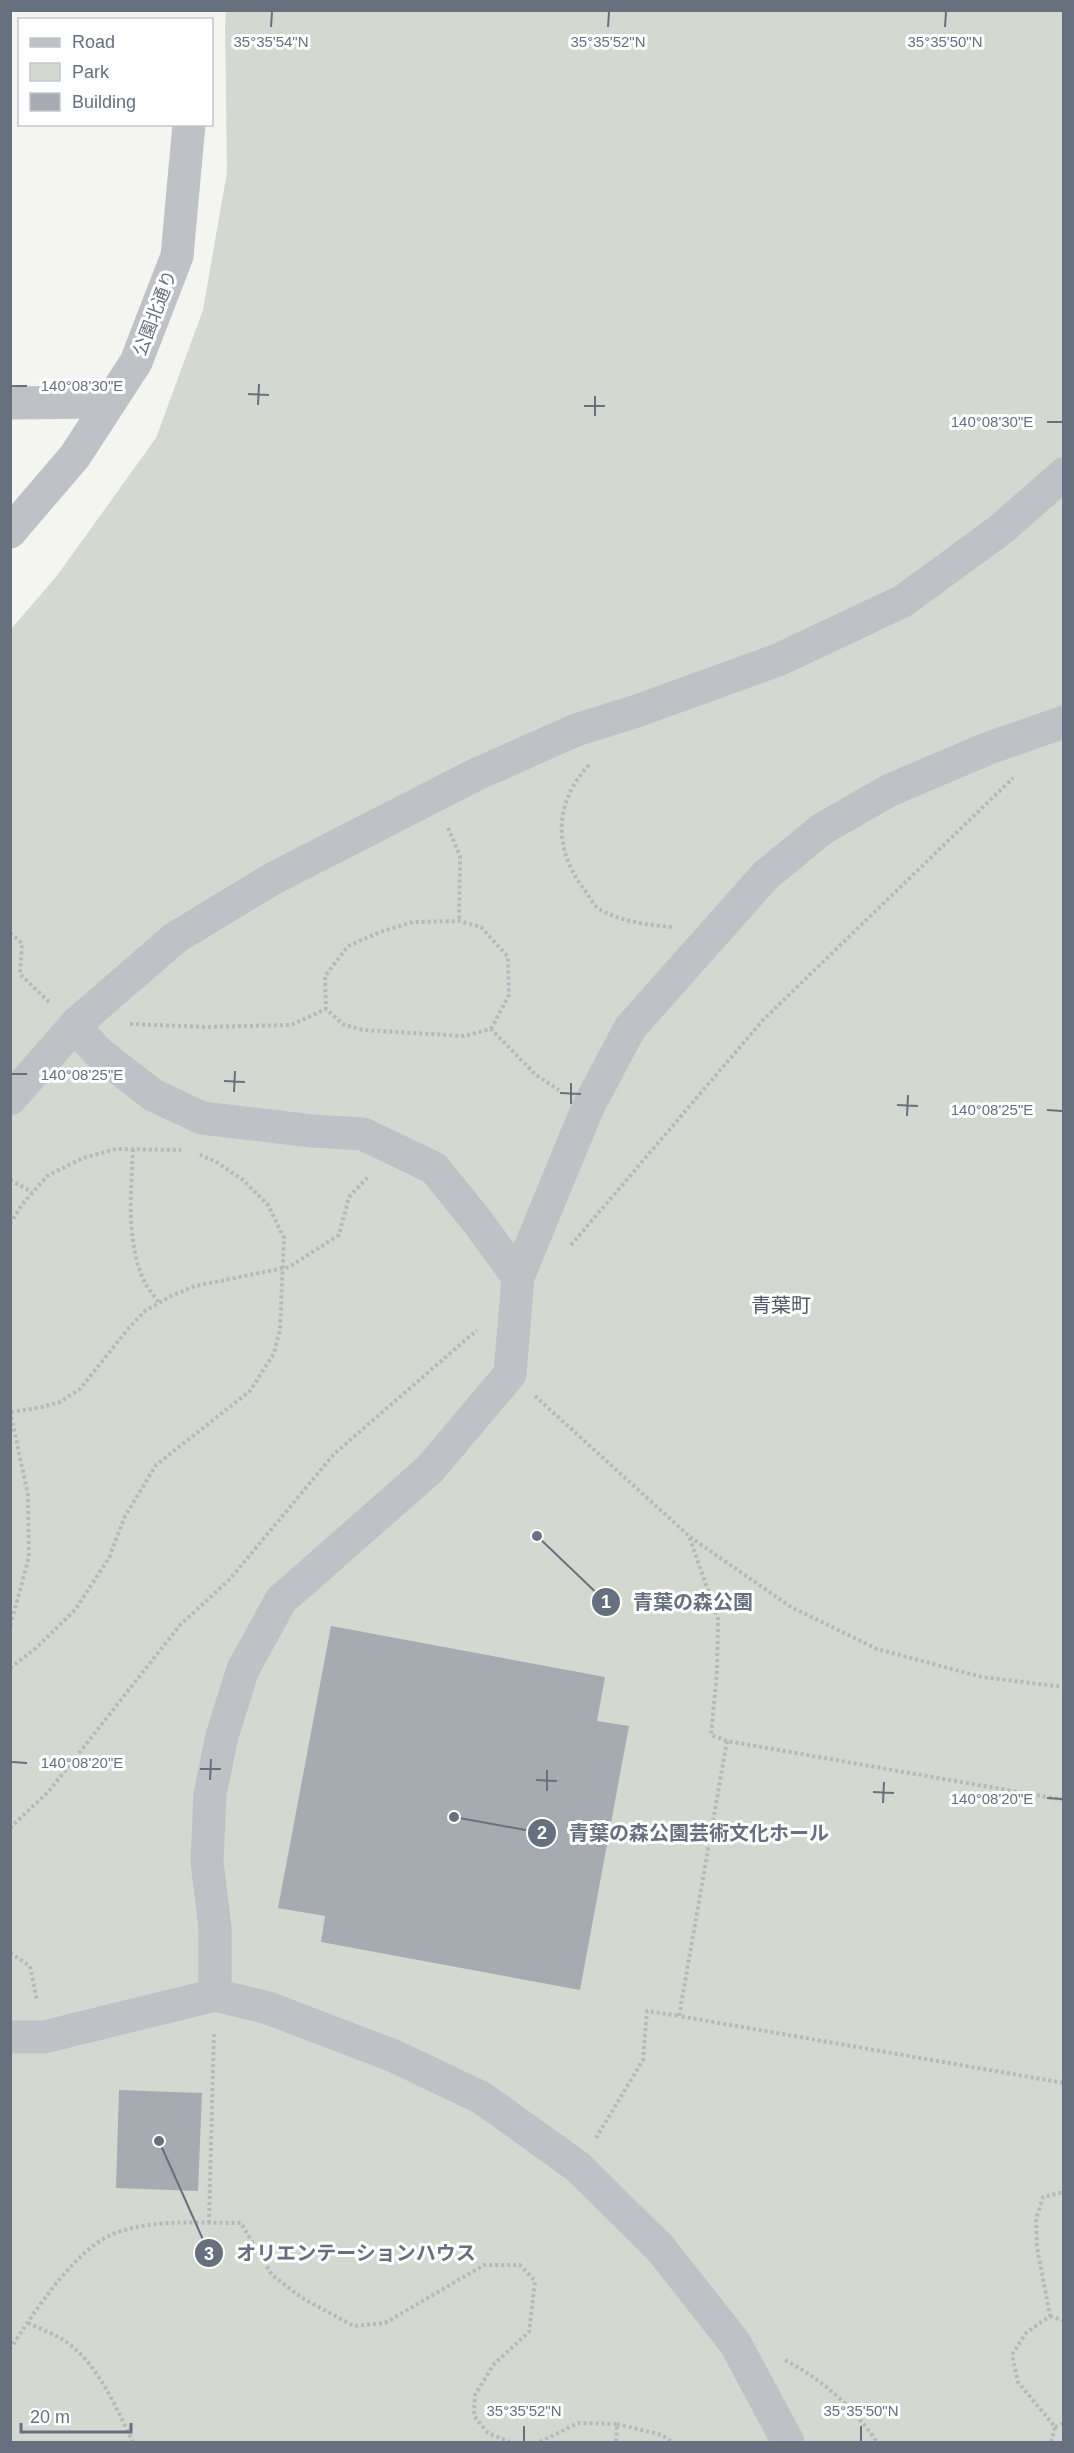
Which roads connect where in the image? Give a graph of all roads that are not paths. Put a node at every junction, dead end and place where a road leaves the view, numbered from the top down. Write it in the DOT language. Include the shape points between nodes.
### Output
graph roads {
  1 [pos="189,126"];
  2 [pos="110,402"];
  3 [pos="10,403"];
  4 [pos="1064,474"];
  5 [pos="10,532"];
  6 [pos="1064,722"];
  7 [pos="76,1024"];
  8 [pos="10,1099"];
  9 [pos="518,1277"];
  10 [pos="215,1995"];
  11 [pos="10,2037"];
  12 [pos="788,2442"];
  1 -- 2 [label="street, 公園北通り" via="177,256 136,362"];
  2 -- 3 [label="street"];
  2 -- 5 [label="street, 公園北通り" via="75,456"];
  4 -- 7 [label="street" via="1000,530 903,601 778,660 576,730 477,774 272,879 175,938"];
  6 -- 9 [label="street" via="989,748 890,790 812,837 766,875 630,1028 588,1107"];
  7 -- 8 [label="street"];
  7 -- 9 [label="street" via="99,1053 153,1095 202,1118 363,1134 434,1168"];
  9 -- 10 [label="street" via="510,1374 430,1469 281,1600 243,1668 222,1736 210,1794 207,1862 215,1927"];
  10 -- 11 [label="street" via="44,2037"];
  10 -- 12 [label="street" via="268,2008 384,2052 472,2093 578,2167 660,2248 735,2343"];
}
